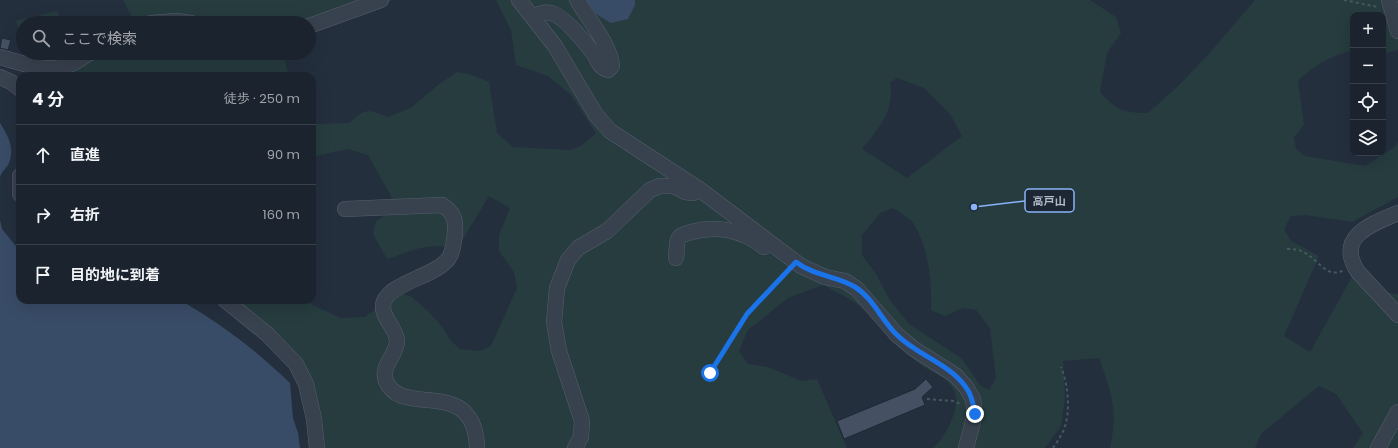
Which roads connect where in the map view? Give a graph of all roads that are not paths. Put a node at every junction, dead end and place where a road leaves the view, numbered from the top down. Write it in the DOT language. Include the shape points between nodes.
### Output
graph roads {
  1 [pos="381,0"];
  2 [pos="519,0"];
  3 [pos="577,0"];
  4 [pos="1390,4"];
  5 [pos="533,17"];
  6 [pos="316,23"];
  7 [pos="1398,31"];
  8 [pos="0,57"];
  9 [pos="77,60"];
  10 [pos="0,77"];
  11 [pos="16,86"];
  12 [pos="699,189"];
  13 [pos="345,209"];
  14 [pos="1398,214"];
  15 [pos="676,258"];
  16 [pos="796,262"];
  17 [pos="230,304"];
  18 [pos="1398,315"];
  19 [pos="1398,412"];
  20 [pos="317,448"];
  21 [pos="478,448"];
  22 [pos="575,448"];
  23 [pos="966,448"];
  24 [pos="1378,448"];
  1 -- 6 [label="street"];
  2 -- 5 [label="street"];
  3 -- 5 [label="street" via="612,60 612,66 608,70 603,68 594,54 562,19 553,13 540,13"];
  4 -- 7 [label="street"];
  5 -- 12 [label="street" via="596,115 610,131"];
  8 -- 9 [label="street" via="32,66 54,68"];
  10 -- 11 [label="street"];
  12 -- 16 [label="street"];
  12 -- 22 [label="street" via="693,193 674,186 660,186 650,190 607,231 578,248 568,260 557,288 554,322 559,351 582,421 581,438"];
  13 -- 21 [label="street" via="442,204 451,211 455,222 454,246 450,257 430,273 402,285 385,299 382,307 397,340 385,371 386,381 402,397 434,399 451,403 463,411 472,422"];
  14 -- 18 [label="street" via="1363,229 1353,241 1351,255 1353,265"];
  15 -- 16 [label="street" via="678,239 682,235 709,228 722,228 757,241 785,262"];
  16 -- 23 [label="street" via="826,277 845,281 857,288 896,335 955,374 972,399 975,414"];
  17 -- 20 [label="street" via="267,334 296,364 306,384"];
  19 -- 24 [label="street"];
}
